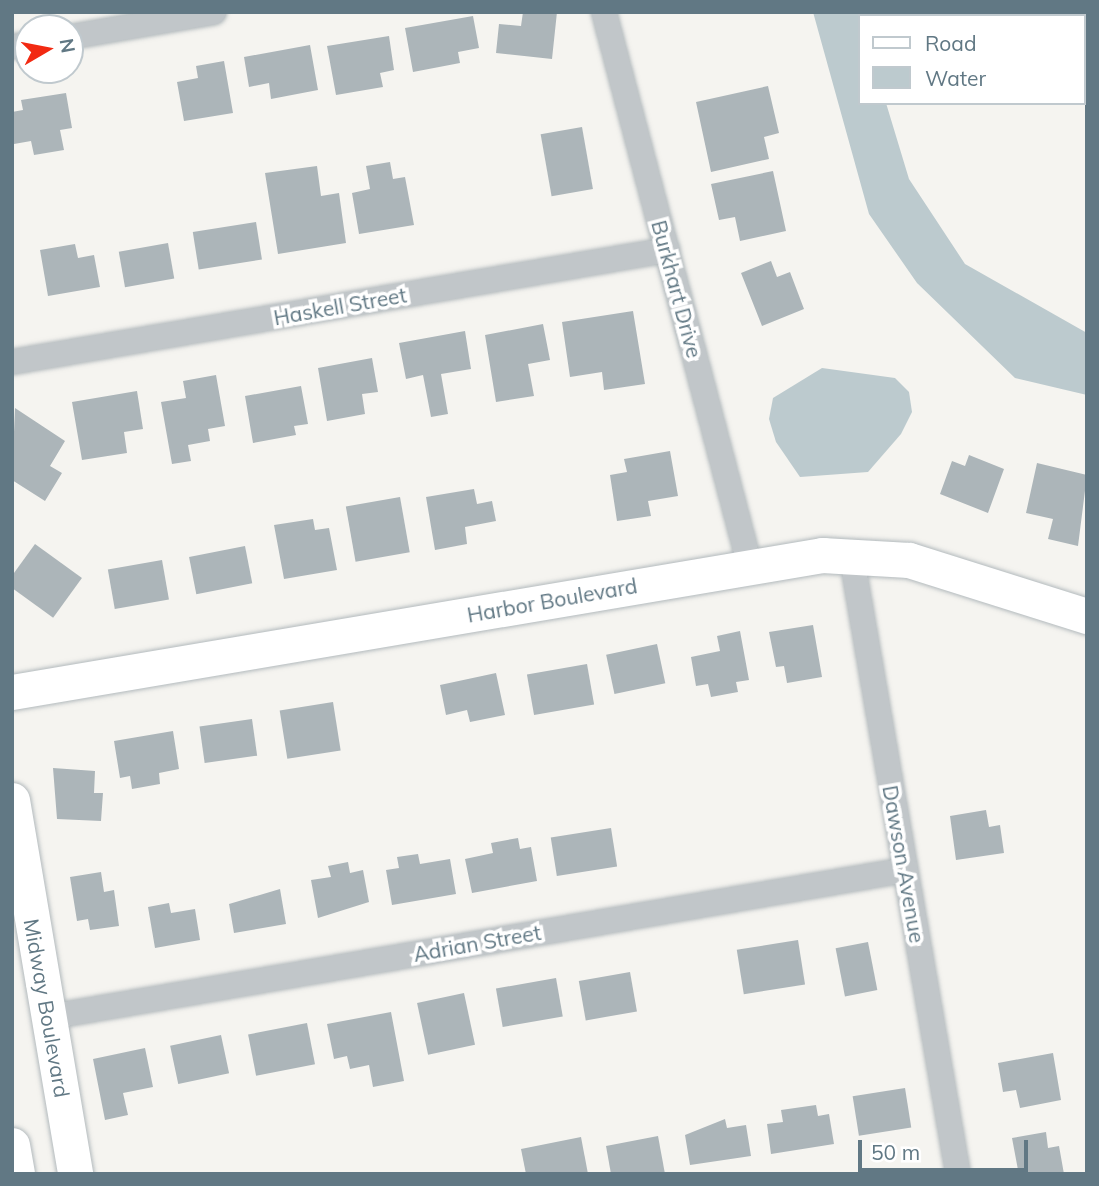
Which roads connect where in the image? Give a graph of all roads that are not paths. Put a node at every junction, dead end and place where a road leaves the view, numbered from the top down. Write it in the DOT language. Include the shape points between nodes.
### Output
graph roads {
  1 [pos="214,12"];
  2 [pos="604,12"];
  3 [pos="84,35"];
  4 [pos="667,250"];
  5 [pos="12,362"];
  6 [pos="851,554"];
  7 [pos="750,566"];
  8 [pos="1087,617"];
  9 [pos="12,692"];
  10 [pos="12,800"];
  11 [pos="905,870"];
  12 [pos="49,1017"];
  13 [pos="12,1145"];
  14 [pos="17,1174"];
  15 [pos="75,1174"];
  16 [pos="957,1174"];
  1 -- 3 [label="street"];
  2 -- 4 [label="street, Burkhart Drive"];
  4 -- 5 [label="street, Haskell Street"];
  4 -- 7 [label="street, Burkhart Drive"];
  6 -- 7 [label="street, Harbor Boulevard"];
  6 -- 8 [label="street, Harbor Boulevard" via="909,561"];
  6 -- 11 [label="street, Dawson Avenue"];
  7 -- 9 [label="street, Harbor Boulevard"];
  10 -- 12 [label="street, Midway Boulevard"];
  11 -- 12 [label="street, Adrian Street"];
  11 -- 16 [label="street, Dawson Avenue"];
  12 -- 15 [label="street, Midway Boulevard"];
  13 -- 14 [label="street"];
}
